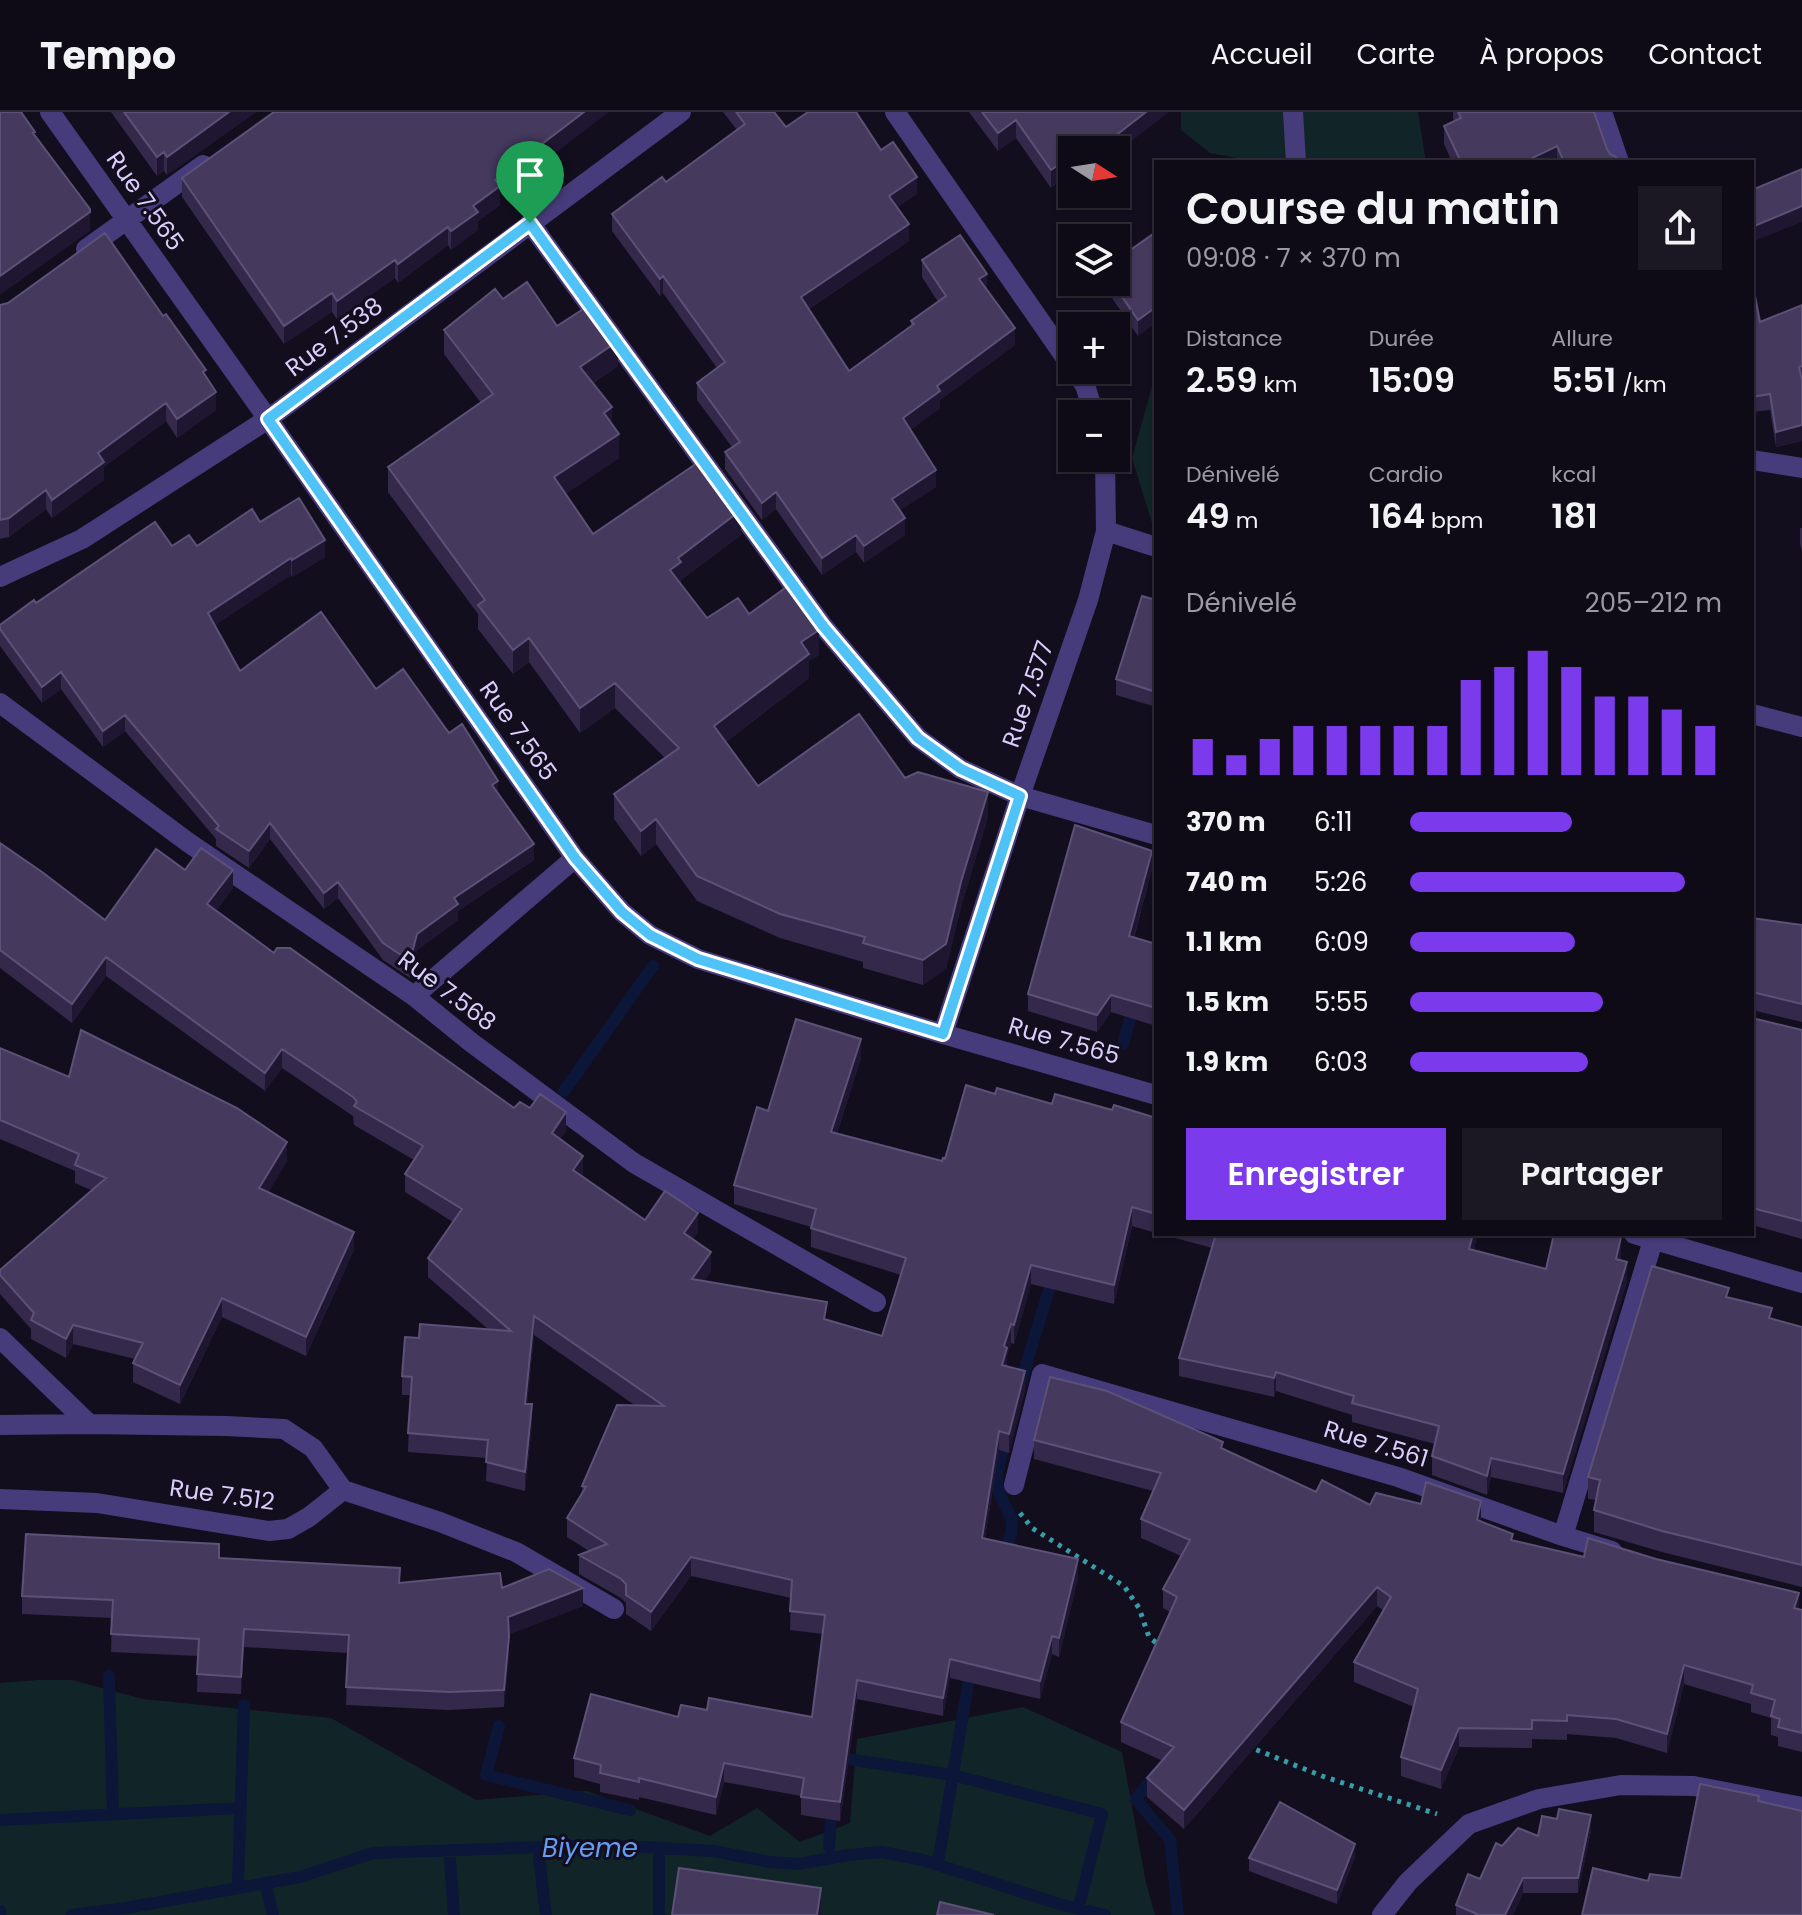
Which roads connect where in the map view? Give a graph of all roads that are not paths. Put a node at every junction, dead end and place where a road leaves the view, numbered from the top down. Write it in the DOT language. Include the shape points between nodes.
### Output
graph roads {
  1 [pos="50,112"];
  2 [pos="681,112"];
  3 [pos="895,112"];
  4 [pos="1293,112"];
  5 [pos="1602,112"];
  6 [pos="215,157"];
  7 [pos="1296,160"];
  8 [pos="1618,160"];
  9 [pos="127,220"];
  10 [pos="530,223"];
  11 [pos="76,256"];
  12 [pos="1058,346"];
  13 [pos="268,419"];
  14 [pos="1754,460"];
  15 [pos="1802,468"];
  16 [pos="1105,472"];
  17 [pos="1106,531"];
  18 [pos="1154,546"];
  19 [pos="0,577"];
  20 [pos="0,703"];
  21 [pos="1754,715"];
  22 [pos="1802,727"];
  23 [pos="1020,796"];
  24 [pos="1154,834"];
  25 [pos="575,858"];
  26 [pos="414,996"];
  27 [pos="943,1034"];
  28 [pos="1154,1094"];
  29 [pos="1647,1236"];
  30 [pos="1802,1283"];
  31 [pos="876,1302"];
  32 [pos="0,1338"];
  33 [pos="89,1424"];
  34 [pos="0,1425"];
  35 [pos="1014,1485"];
  36 [pos="343,1490"];
  37 [pos="0,1499"];
  38 [pos="1563,1536"];
  39 [pos="1631,1556"];
  40 [pos="614,1609"];
  41 [pos="1802,1807"];
  42 [pos="1382,1915"];
  1 -- 9 [label="street, Rue 7.565"];
  2 -- 10 [label="street, Rue 7.538"];
  3 -- 12 [label="street"];
  4 -- 7 [label="street"];
  5 -- 8 [label="street"];
  6 -- 9 [label="street"];
  9 -- 11 [label="street"];
  9 -- 13 [label="street, Rue 7.565"];
  10 -- 13 [label="street, Rue 7.538"];
  10 -- 23 [label="street" via="823,626 874,688 918,738 961,769"];
  13 -- 19 [label="street, Rue 7.538" via="82,539"];
  13 -- 25 [label="street, Rue 7.565"];
  14 -- 15 [label="street"];
  16 -- 17 [label="street, Rue 7.577"];
  17 -- 18 [label="street"];
  17 -- 23 [label="street, Rue 7.577" via="1088,600"];
  20 -- 26 [label="street, Rue 7.568" via="189,843"];
  21 -- 22 [label="street"];
  23 -- 24 [label="street"];
  23 -- 27 [label="street, Rue 7.577"];
  25 -- 26 [label="street"];
  25 -- 27 [label="street, Rue 7.565" via="622,912 650,935 698,959"];
  26 -- 31 [label="street, Rue 7.568" via="634,1163"];
  27 -- 28 [label="street, Rue 7.565"];
  29 -- 30 [label="street"];
  29 -- 38 [label="street"];
  32 -- 33 [label="street"];
  33 -- 34 [label="street"];
  33 -- 36 [label="street" via="284,1429 313,1448"];
  35 -- 38 [label="street, Rue 7.561" via="1042,1374 1398,1477"];
  36 -- 37 [label="street, Rue 7.512" via="288,1529 269,1531 97,1503"];
  36 -- 40 [label="street" via="516,1552"];
  38 -- 39 [label="street, Rue 7.561"];
  41 -- 42 [label="street" via="1694,1786 1621,1785 1539,1799 1469,1824 1408,1882"];
}
